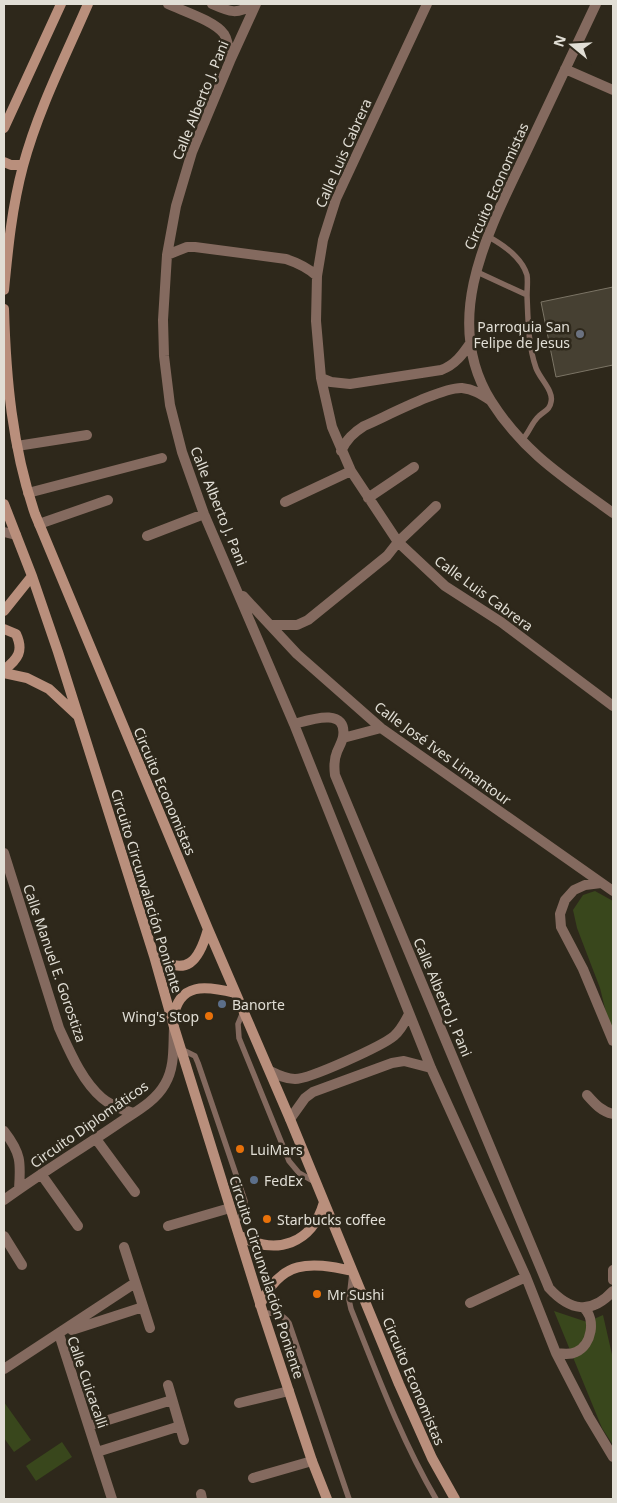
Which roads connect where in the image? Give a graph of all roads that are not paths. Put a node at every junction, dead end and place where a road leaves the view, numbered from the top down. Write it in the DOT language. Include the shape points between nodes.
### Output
graph roads {
  1 [pos="61,4"];
  2 [pos="88,4"];
  3 [pos="168,4"];
  4 [pos="212,4"];
  5 [pos="255,4"];
  6 [pos="427,4"];
  7 [pos="597,6"];
  8 [pos="230,62"];
  9 [pos="565,69"];
  10 [pos="613,90"];
  11 [pos="4,128"];
  12 [pos="4,162"];
  13 [pos="23,165"];
  14 [pos="487,236"];
  15 [pos="167,255"];
  16 [pos="475,271"];
  17 [pos="317,276"];
  18 [pos="4,290"];
  19 [pos="527,295"];
  20 [pos="4,309"];
  21 [pos="471,342"];
  22 [pos="5,368"];
  23 [pos="321,378"];
  24 [pos="491,400"];
  25 [pos="8,420"];
  26 [pos="87,435"];
  27 [pos="521,441"];
  28 [pos="17,446"];
  29 [pos="342,451"];
  30 [pos="162,458"];
  31 [pos="414,467"];
  32 [pos="351,471"];
  33 [pos="28,493"];
  34 [pos="368,498"];
  35 [pos="108,500"];
  36 [pos="285,502"];
  37 [pos="4,504"];
  38 [pos="436,506"];
  39 [pos="613,513"];
  40 [pos="204,514"];
  41 [pos="39,524"];
  42 [pos="4,532"];
  43 [pos="16,535"];
  44 [pos="147,536"];
  45 [pos="398,542"];
  46 [pos="32,576"];
  47 [pos="238,590"];
  48 [pos="4,611"];
  49 [pos="270,626"];
  50 [pos="4,629"];
  51 [pos="4,671"];
  52 [pos="613,706"];
  53 [pos="78,716"];
  54 [pos="294,724"];
  55 [pos="381,728"];
  56 [pos="343,738"];
  57 [pos="4,853"];
  58 [pos="601,883"];
  59 [pos="613,891"];
  60 [pos="208,929"];
  61 [pos="154,956"];
  62 [pos="235,993"];
  63 [pos="243,1012"];
  64 [pos="409,1014"];
  65 [pos="174,1027"];
  66 [pos="613,1042"];
  67 [pos="181,1049"];
  68 [pos="432,1068"];
  69 [pos="270,1071"];
  70 [pos="586,1095"];
  71 [pos="133,1113"];
  72 [pos="613,1114"];
  73 [pos="290,1119"];
  74 [pos="4,1131"];
  75 [pos="96,1139"];
  76 [pos="41,1174"];
  77 [pos="315,1182"];
  78 [pos="19,1189"];
  79 [pos="135,1192"];
  80 [pos="4,1200"];
  81 [pos="324,1202"];
  82 [pos="230,1208"];
  83 [pos="236,1222"];
  84 [pos="78,1226"];
  85 [pos="168,1226"];
  86 [pos="4,1236"];
  87 [pos="240,1236"];
  88 [pos="124,1247"];
  89 [pos="22,1266"];
  90 [pos="613,1270"];
  91 [pos="352,1271"];
  92 [pos="526,1277"];
  93 [pos="613,1280"];
  94 [pos="136,1283"];
  95 [pos="613,1291"];
  96 [pos="470,1303"];
  97 [pos="143,1308"];
  98 [pos="584,1308"];
  99 [pos="261,1309"];
  100 [pos="150,1328"];
  101 [pos="59,1334"];
  102 [pos="556,1353"];
  103 [pos="4,1369"];
  104 [pos="168,1385"];
  105 [pos="290,1391"];
  106 [pos="172,1400"];
  107 [pos="239,1403"];
  108 [pos="89,1426"];
  109 [pos="180,1426"];
  110 [pos="184,1440"];
  111 [pos="97,1452"];
  112 [pos="613,1457"];
  113 [pos="312,1461"];
  114 [pos="253,1478"];
  115 [pos="112,1499"];
  116 [pos="327,1499"];
  117 [pos="349,1499"];
  118 [pos="436,1499"];
  119 [pos="455,1499"];
  1 -- 11 [label="main road"];
  2 -- 13 [label="main road" via="42,109"];
  3 -- 8 [label="street" via="216,26 224,34"];
  4 -- 5 [label="street" via="235,12"];
  5 -- 8 [label="street, Calle Alberto J. Pani"];
  6 -- 17 [label="street, Calle Luis Cabrera" via="336,199 323,240"];
  7 -- 9 [label="street, Circuito Economistas"];
  8 -- 15 [label="street, Calle Alberto J. Pani" via="192,152 176,206"];
  9 -- 10 [label="street"];
  9 -- 14 [label="street, Circuito Economistas"];
  12 -- 13 [label="main road"];
  13 -- 18 [label="main road" via="9,227"];
  14 -- 16 [label="street, Circuito Economistas"];
  14 -- 19 [label="lane" via="521,263 527,276"];
  15 -- 17 [label="street" via="195,246 299,263"];
  15 -- 40 [label="street, Calle Alberto J. Pani" via="163,320 170,405 182,452"];
  16 -- 19 [label="lane"];
  16 -- 21 [label="street, Circuito Economistas" via="469,316"];
  17 -- 23 [label="street, Calle Luis Cabrera" via="316,320"];
  19 -- 27 [label="lane" via="532,352 552,401"];
  20 -- 22 [label="main road, Circuito Economistas"];
  21 -- 23 [label="street" via="456,361 441,370 350,384"];
  21 -- 24 [label="street, Circuito Economistas" via="479,376"];
  22 -- 25 [label="main road, Circuito Economistas"];
  23 -- 29 [label="street, Calle Luis Cabrera" via="332,427"];
  24 -- 27 [label="street, Circuito Economistas"];
  24 -- 29 [label="street" via="466,388 438,393 364,426 346,442"];
  25 -- 28 [label="main road, Circuito Economistas"];
  26 -- 28 [label="street"];
  27 -- 39 [label="street, Circuito Economistas" via="543,462"];
  28 -- 33 [label="main road, Circuito Economistas"];
  29 -- 32 [label="street, Calle Luis Cabrera"];
  30 -- 33 [label="street"];
  31 -- 34 [label="street"];
  32 -- 34 [label="street, Calle Luis Cabrera"];
  32 -- 36 [label="street"];
  33 -- 41 [label="main road, Circuito Economistas"];
  34 -- 45 [label="street, Calle Luis Cabrera"];
  35 -- 41 [label="street"];
  37 -- 43 [label="main road, Circuito Circunvalación Poniente"];
  38 -- 45 [label="street"];
  40 -- 44 [label="street"];
  40 -- 47 [label="street, Calle Alberto J. Pani"];
  41 -- 60 [label="main road, Circuito Economistas"];
  42 -- 43 [label="street"];
  43 -- 46 [label="main road, Circuito Circunvalación Poniente"];
  45 -- 49 [label="street" via="387,556 308,620 297,625"];
  45 -- 52 [label="street, Calle Luis Cabrera" via="445,586 501,622"];
  46 -- 48 [label="main road"];
  46 -- 53 [label="main road, Circuito Circunvalación Poniente"];
  47 -- 49 [label="street, Calle José Ives Limantour"];
  47 -- 54 [label="street, Calle Alberto J. Pani"];
  49 -- 55 [label="street, Calle José Ives Limantour"];
  50 -- 51 [label="main road" via="16,634 20,642 19,654"];
  51 -- 53 [label="main road" via="48,689"];
  53 -- 61 [label="main road, Circuito Circunvalación Poniente"];
  54 -- 56 [label="street" via="328,716 339,722"];
  54 -- 64 [label="street, Calle Alberto J. Pani"];
  55 -- 56 [label="street"];
  55 -- 58 [label="street, Calle José Ives Limantour"];
  56 -- 98 [label="street, Calle Alberto J. Pani" via="335,758 335,775 549,1288 558,1298"];
  57 -- 71 [label="street, Calle Manuel E. Gorostiza" via="59,1028 69,1050 102,1098"];
  58 -- 59 [label="street, Calle José Ives Limantour"];
  58 -- 66 [label="street" via="574,890 565,900 560,914 562,927"];
  60 -- 61 [label="main road" via="204,943 192,962 186,965 163,962"];
  60 -- 62 [label="main road, Circuito Economistas"];
  61 -- 65 [label="main road, Circuito Circunvalación Poniente"];
  62 -- 63 [label="main road, Circuito Economistas"];
  62 -- 65 [label="main road" via="208,987 190,991 174,1012"];
  63 -- 69 [label="main road, Circuito Economistas"];
  63 -- 77 [label="lane" via="238,1024 239,1038 289,1161 299,1173"];
  64 -- 68 [label="street, Calle Alberto J. Pani"];
  64 -- 69 [label="street" via="402,1028 382,1044 310,1076 296,1079"];
  65 -- 67 [label="main road, Circuito Circunvalación Poniente"];
  65 -- 71 [label="street, Circuito Diplomáticos" via="170,1073 155,1098"];
  67 -- 82 [label="main road, Circuito Circunvalación Poniente"];
  67 -- 83 [label="lane" via="195,1056 198,1063 245,1201 244,1212"];
  68 -- 73 [label="street" via="404,1061 392,1063 313,1092"];
  68 -- 92 [label="street, Calle Alberto J. Pani"];
  69 -- 73 [label="main road, Circuito Economistas"];
  70 -- 72 [label="street" via="604,1112"];
  71 -- 75 [label="street, Circuito Diplomáticos"];
  73 -- 77 [label="main road, Circuito Economistas"];
  74 -- 78 [label="street" via="16,1147 21,1166"];
  75 -- 76 [label="street, Circuito Diplomáticos"];
  75 -- 79 [label="street"];
  76 -- 78 [label="street, Circuito Diplomáticos"];
  76 -- 84 [label="street"];
  77 -- 81 [label="main road, Circuito Economistas"];
  78 -- 80 [label="street, Circuito Diplomáticos"];
  81 -- 87 [label="main road" via="316,1222 292,1243 270,1247"];
  81 -- 91 [label="main road, Circuito Economistas"];
  82 -- 83 [label="main road, Circuito Circunvalación Poniente"];
  82 -- 85 [label="street"];
  83 -- 87 [label="main road, Circuito Circunvalación Poniente"];
  86 -- 89 [label="street"];
  87 -- 99 [label="main road, Circuito Circunvalación Poniente"];
  88 -- 94 [label="street"];
  90 -- 93 [label="street"];
  91 -- 99 [label="main road" via="316,1265 293,1268 272,1285"];
  91 -- 118 [label="lane, Circuito Economistas" via="351,1309 399,1427"];
  91 -- 119 [label="main road, Circuito Economistas" via="432,1458"];
  92 -- 96 [label="street"];
  92 -- 102 [label="street, Calle Alberto J. Pani"];
  94 -- 97 [label="street"];
  94 -- 101 [label="street"];
  95 -- 98 [label="street" via="601,1302"];
  97 -- 100 [label="street"];
  97 -- 101 [label="street"];
  98 -- 102 [label="street" via="592,1323 587,1341 575,1353"];
  99 -- 105 [label="main road, Circuito Circunvalación Poniente"];
  99 -- 117 [label="lane" via="277,1313 289,1323"];
  101 -- 103 [label="street, Calle Cuicacalli"];
  101 -- 108 [label="street, Calle Cuicacalli"];
  102 -- 112 [label="street, Calle Alberto J. Pani"];
  104 -- 106 [label="street"];
  105 -- 107 [label="street"];
  105 -- 113 [label="main road, Circuito Circunvalación Poniente"];
  106 -- 108 [label="street"];
  106 -- 109 [label="street"];
  108 -- 111 [label="street, Calle Cuicacalli"];
  109 -- 110 [label="street"];
  109 -- 111 [label="street"];
  111 -- 115 [label="street, Calle Cuicacalli"];
  113 -- 114 [label="street"];
  113 -- 116 [label="main road, Circuito Circunvalación Poniente"];
}
